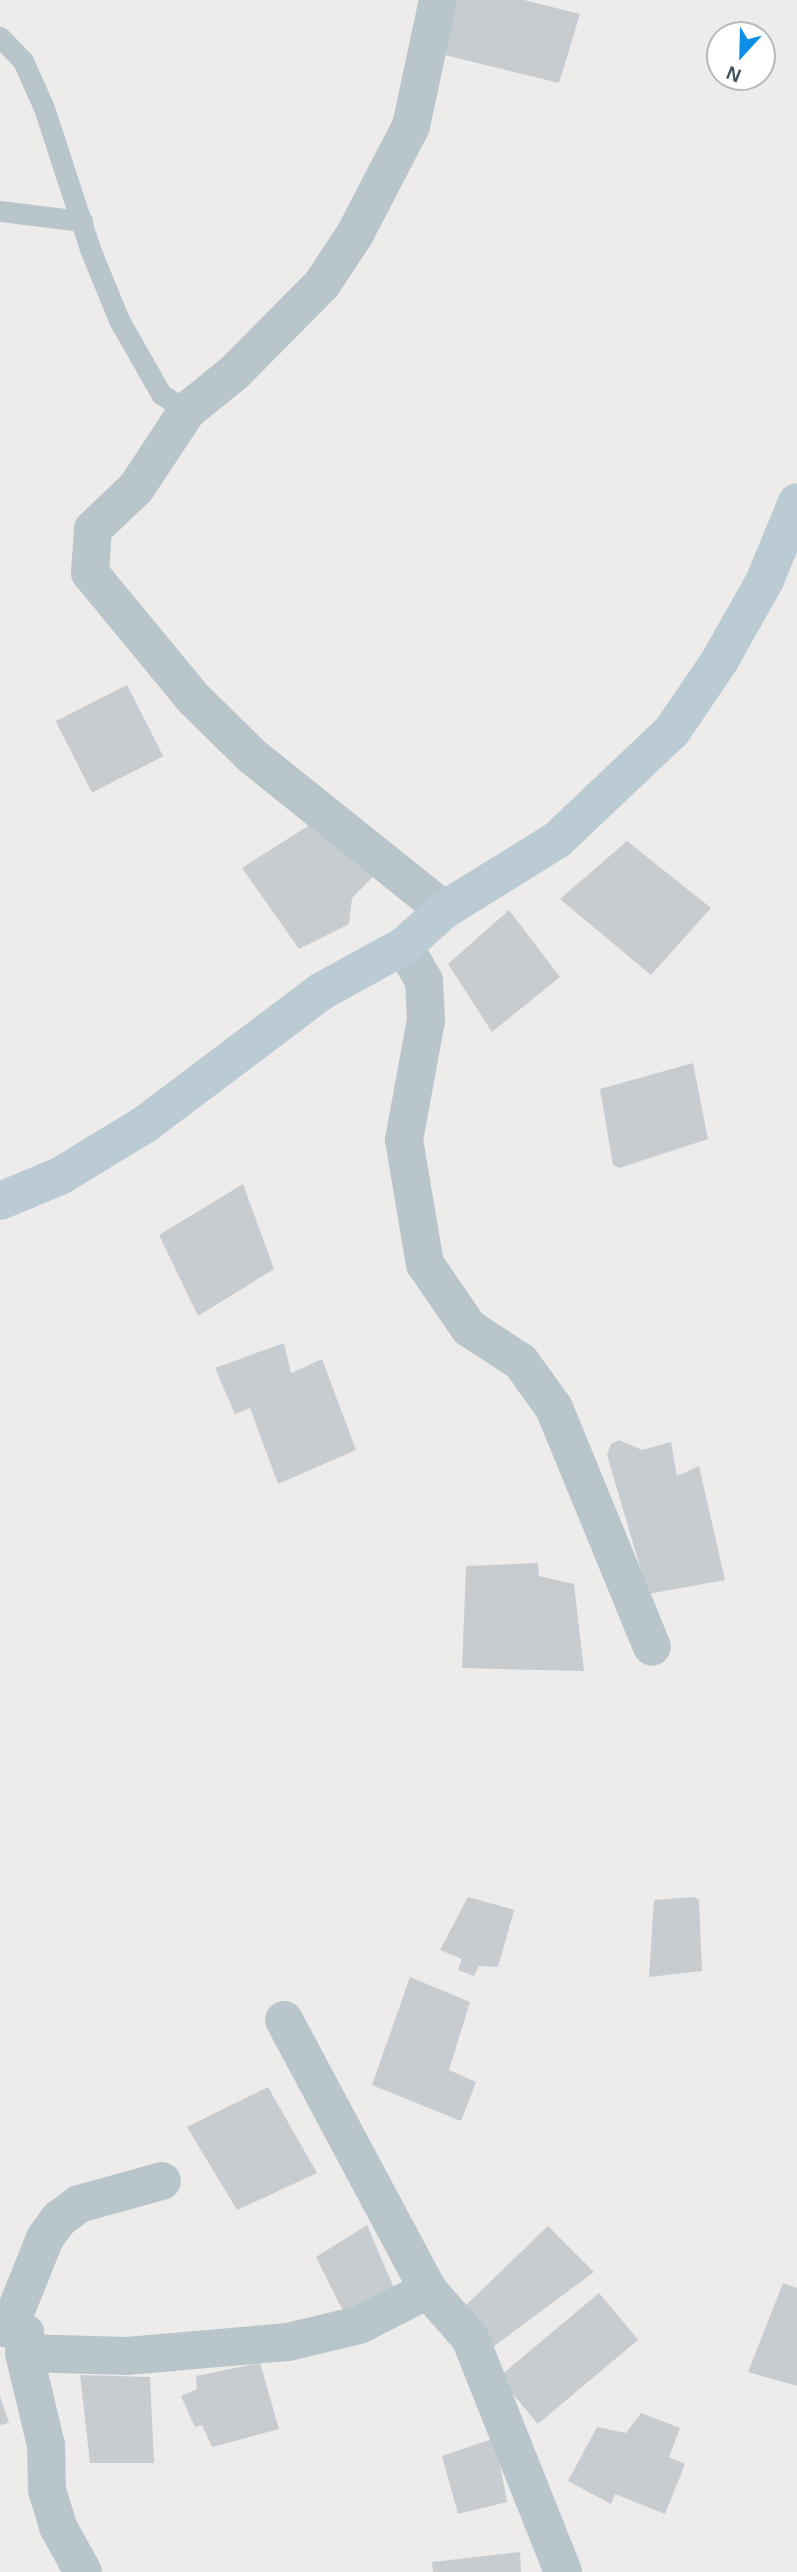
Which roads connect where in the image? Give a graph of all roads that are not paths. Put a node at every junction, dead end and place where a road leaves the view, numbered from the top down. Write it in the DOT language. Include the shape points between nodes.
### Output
graph roads {
  1 [pos="438,0"];
  2 [pos="0,37"];
  3 [pos="0,211"];
  4 [pos="82,221"];
  5 [pos="187,411"];
  6 [pos="797,502"];
  7 [pos="444,910"];
  8 [pos="404,946"];
  9 [pos="0,1201"];
  10 [pos="652,1647"];
  11 [pos="284,2020"];
  12 [pos="162,2181"];
  13 [pos="428,2290"];
  14 [pos="11,2336"];
  15 [pos="83,2572"];
  16 [pos="563,2572"];
  1 -- 5 [label="street" via="411,126 355,234 322,284 235,372"];
  2 -- 4 [label="lane" via="23,61"];
  3 -- 4 [label="lane"];
  4 -- 5 [label="lane" via="119,320 161,394"];
  5 -- 7 [label="street" via="136,488 93,529 90,573 194,699 251,756"];
  6 -- 7 [label="main road" via="765,580 720,660 672,731 557,840"];
  7 -- 8 [label="main road"];
  8 -- 9 [label="main road" via="322,991 144,1125 60,1176"];
  8 -- 10 [label="street" via="424,981 426,1020 404,1140 425,1264 469,1328 521,1362 554,1408"];
  11 -- 13 [label="street"];
  12 -- 14 [label="street" via="79,2204 59,2219 45,2238"];
  13 -- 14 [label="street" via="359,2325 288,2343 127,2356"];
  13 -- 16 [label="street" via="470,2338"];
  14 -- 15 [label="street" via="46,2445 47,2490 58,2527"];
}
